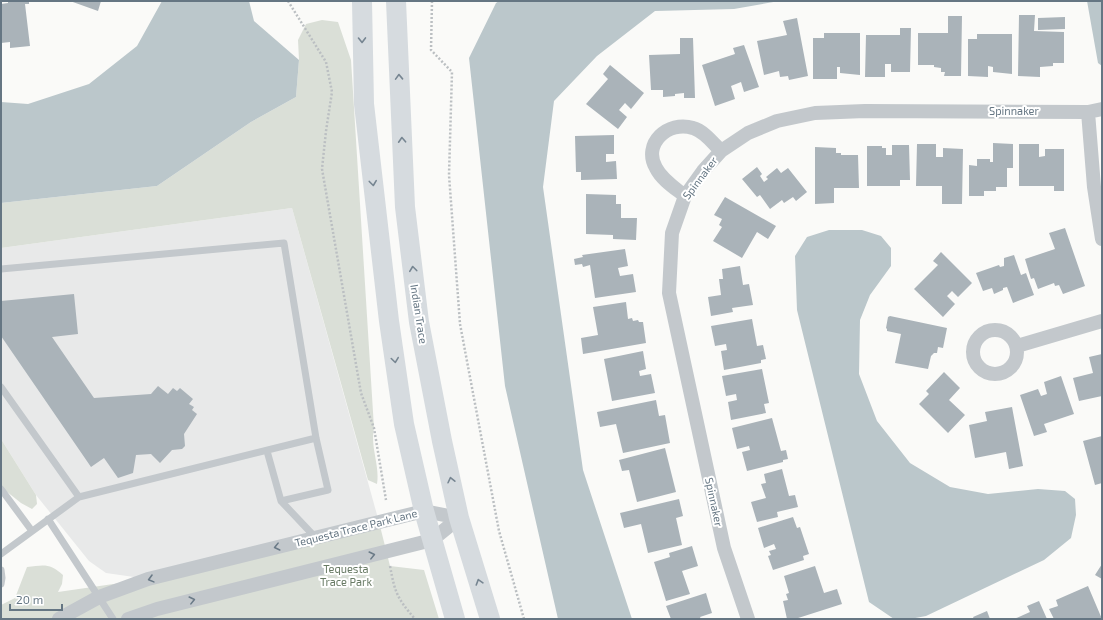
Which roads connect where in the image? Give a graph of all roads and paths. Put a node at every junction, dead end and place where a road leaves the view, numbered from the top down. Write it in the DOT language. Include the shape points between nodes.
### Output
graph roads {
  1 [pos="288,1"];
  2 [pos="362,1"];
  3 [pos="396,1"];
  4 [pos="432,1"];
  5 [pos="1102,110"];
  6 [pos="1088,112"];
  7 [pos="721,151"];
  8 [pos="685,196"];
  9 [pos="1102,239"];
  10 [pos="1,269"];
  11 [pos="1102,320"];
  12 [pos="1017,346"];
  13 [pos="1,387"];
  14 [pos="316,438"];
  15 [pos="267,451"];
  16 [pos="1,489"];
  17 [pos="79,497"];
  18 [pos="386,500"];
  19 [pos="281,501"];
  20 [pos="424,511"];
  21 [pos="459,518"];
  22 [pos="48,519"];
  23 [pos="32,531"];
  24 [pos="315,537"];
  25 [pos="432,540"];
  26 [pos="1,554"];
  27 [pos="383,567"];
  28 [pos="1,570"];
  29 [pos="1,584"];
  30 [pos="99,597"];
  31 [pos="59,619"];
  32 [pos="112,619"];
  33 [pos="128,619"];
  34 [pos="415,619"];
  35 [pos="456,619"];
  36 [pos="490,619"];
  37 [pos="524,619"];
  38 [pos="748,619"];
  1 -- 18 [label="path" via="326,62 331,84 322,169 361,393 374,428"];
  2 -- 20 [label="main road, one-way" via="364,104 388,306 404,424"];
  21 -- 3 [label="main road, Indian Trace, one-way" via="419,322 405,207"];
  4 -- 37 [label="path" via="431,50 452,72 449,175 460,324 499,531"];
  5 -- 6 [label="street, Spinnaker"];
  6 -- 7 [label="street, Spinnaker" via="816,113 777,120 748,133"];
  6 -- 9 [label="street" via="1094,187"];
  7 -- 8 [label="street, Spinnaker"];
  7 -- 8 [label="street" via="706,136 693,128 675,126 663,131 654,142 652,155 655,168"];
  8 -- 38 [label="street, Spinnaker" via="672,233 669,293 724,548"];
  10 -- 14 [label="lane" via="284,243"];
  11 -- 12 [label="street"];
  13 -- 17 [label="lane"];
  14 -- 15 [label="lane"];
  14 -- 19 [label="lane" via="328,490"];
  15 -- 17 [label="lane"];
  15 -- 19 [label="lane"];
  16 -- 23 [label="lane"];
  17 -- 22 [label="lane"];
  19 -- 24 [label="lane"];
  20 -- 21 [label="street, Tequesta Trace Park Lane"];
  20 -- 24 [label="street, Tequesta Trace Park Lane"];
  20 -- 25 [label="main road"];
  21 -- 25 [label="street"];
  36 -- 21 [label="main road, Indian Trace, one-way"];
  22 -- 23 [label="lane"];
  22 -- 30 [label="lane"];
  23 -- 26 [label="lane"];
  24 -- 30 [label="street, Tequesta Trace Park Lane, one-way" via="148,579"];
  33 -- 25 [label="street, one-way" via="157,609"];
  25 -- 35 [label="main road"];
  27 -- 34 [label="path" via="390,566 399,600"];
  28 -- 29 [label="lane"];
  30 -- 31 [label="street, Tequesta Trace Park Lane"];
  30 -- 32 [label="lane"];
}
